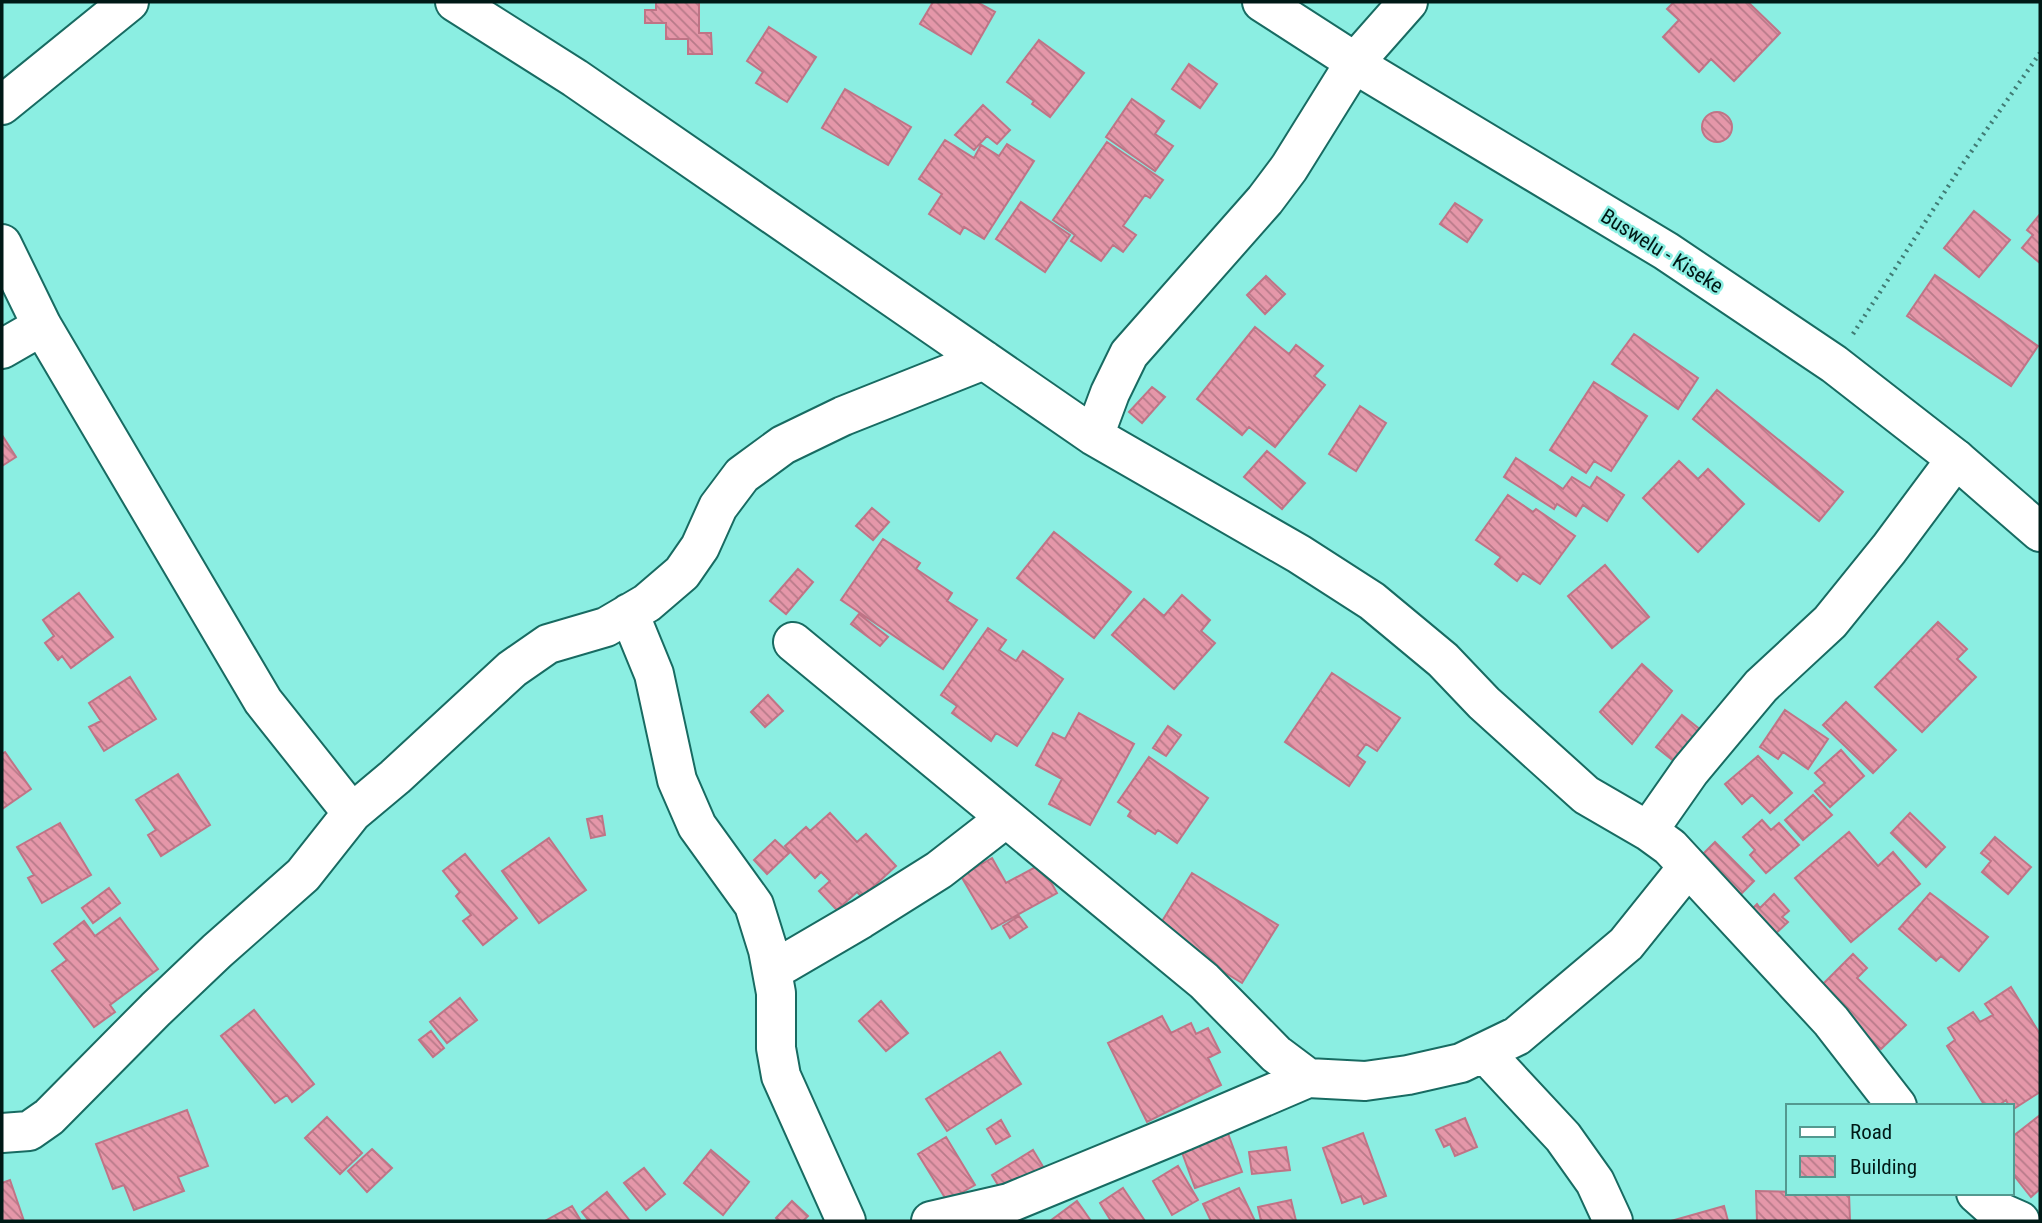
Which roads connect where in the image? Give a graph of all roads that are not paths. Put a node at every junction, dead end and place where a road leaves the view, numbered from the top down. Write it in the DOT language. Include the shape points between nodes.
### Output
graph roads {
  1 [pos="129,2"];
  2 [pos="455,2"];
  3 [pos="1262,2"];
  4 [pos="1408,2"];
  5 [pos="1355,62"];
  6 [pos="2,106"];
  7 [pos="2,244"];
  8 [pos="41,327"];
  9 [pos="2,349"];
  10 [pos="984,360"];
  11 [pos="1094,436"];
  12 [pos="1956,459"];
  13 [pos="2040,532"];
  14 [pos="629,613"];
  15 [pos="793,642"];
  16 [pos="352,813"];
  17 [pos="1006,818"];
  18 [pos="1648,831"];
  19 [pos="1687,868"];
  20 [pos="772,971"];
  21 [pos="1484,1052"];
  22 [pos="1308,1078"];
  23 [pos="1895,1104"];
  24 [pos="2,1133"];
  25 [pos="1978,1195"];
  26 [pos="2040,1220"];
  27 [pos="846,1221"];
  28 [pos="931,1221"];
  29 [pos="1613,1221"];
  30 [pos="2020,1221"];
  31 [pos="2026,1221"];
  1 -- 6 [label="street"];
  2 -- 10 [label="street" via="575,78"];
  3 -- 5 [label="street, Buswelu - Kiseke"];
  4 -- 5 [label="street"];
  5 -- 11 [label="street" via="1289,169 1129,354"];
  5 -- 12 [label="street, Buswelu - Kiseke" via="1665,251 1834,364"];
  7 -- 8 [label="street"];
  8 -- 9 [label="street"];
  8 -- 16 [label="street" via="263,701"];
  10 -- 11 [label="street"];
  10 -- 14 [label="street" via="783,445 742,475 682,573"];
  11 -- 18 [label="street" via="1372,601 1443,660 1586,795"];
  12 -- 13 [label="street, Buswelu - Kiseke"];
  12 -- 18 [label="street" via="1830,622 1761,686 1690,771"];
  14 -- 16 [label="street" via="606,627 548,644 512,669"];
  14 -- 20 [label="street" via="654,674 677,780 697,827 754,905"];
  15 -- 17 [label="street"];
  16 -- 24 [label="street" via="303,875 207,960 49,1117 29,1131"];
  17 -- 20 [label="street" via="939,870"];
  17 -- 22 [label="street" via="1204,981 1276,1054"];
  18 -- 19 [label="street" via="1670,847"];
  19 -- 21 [label="street" via="1626,944 1517,1036"];
  19 -- 23 [label="street" via="1830,1021"];
  20 -- 27 [label="street" via="781,1076"];
  21 -- 22 [label="street" via="1461,1063 1408,1075 1365,1081"];
  21 -- 29 [label="street" via="1563,1137 1595,1182"];
  22 -- 28 [label="street" via="1009,1203"];
  25 -- 30 [label="street" via="1995,1210"];
  26 -- 31 [label="street"];
}
